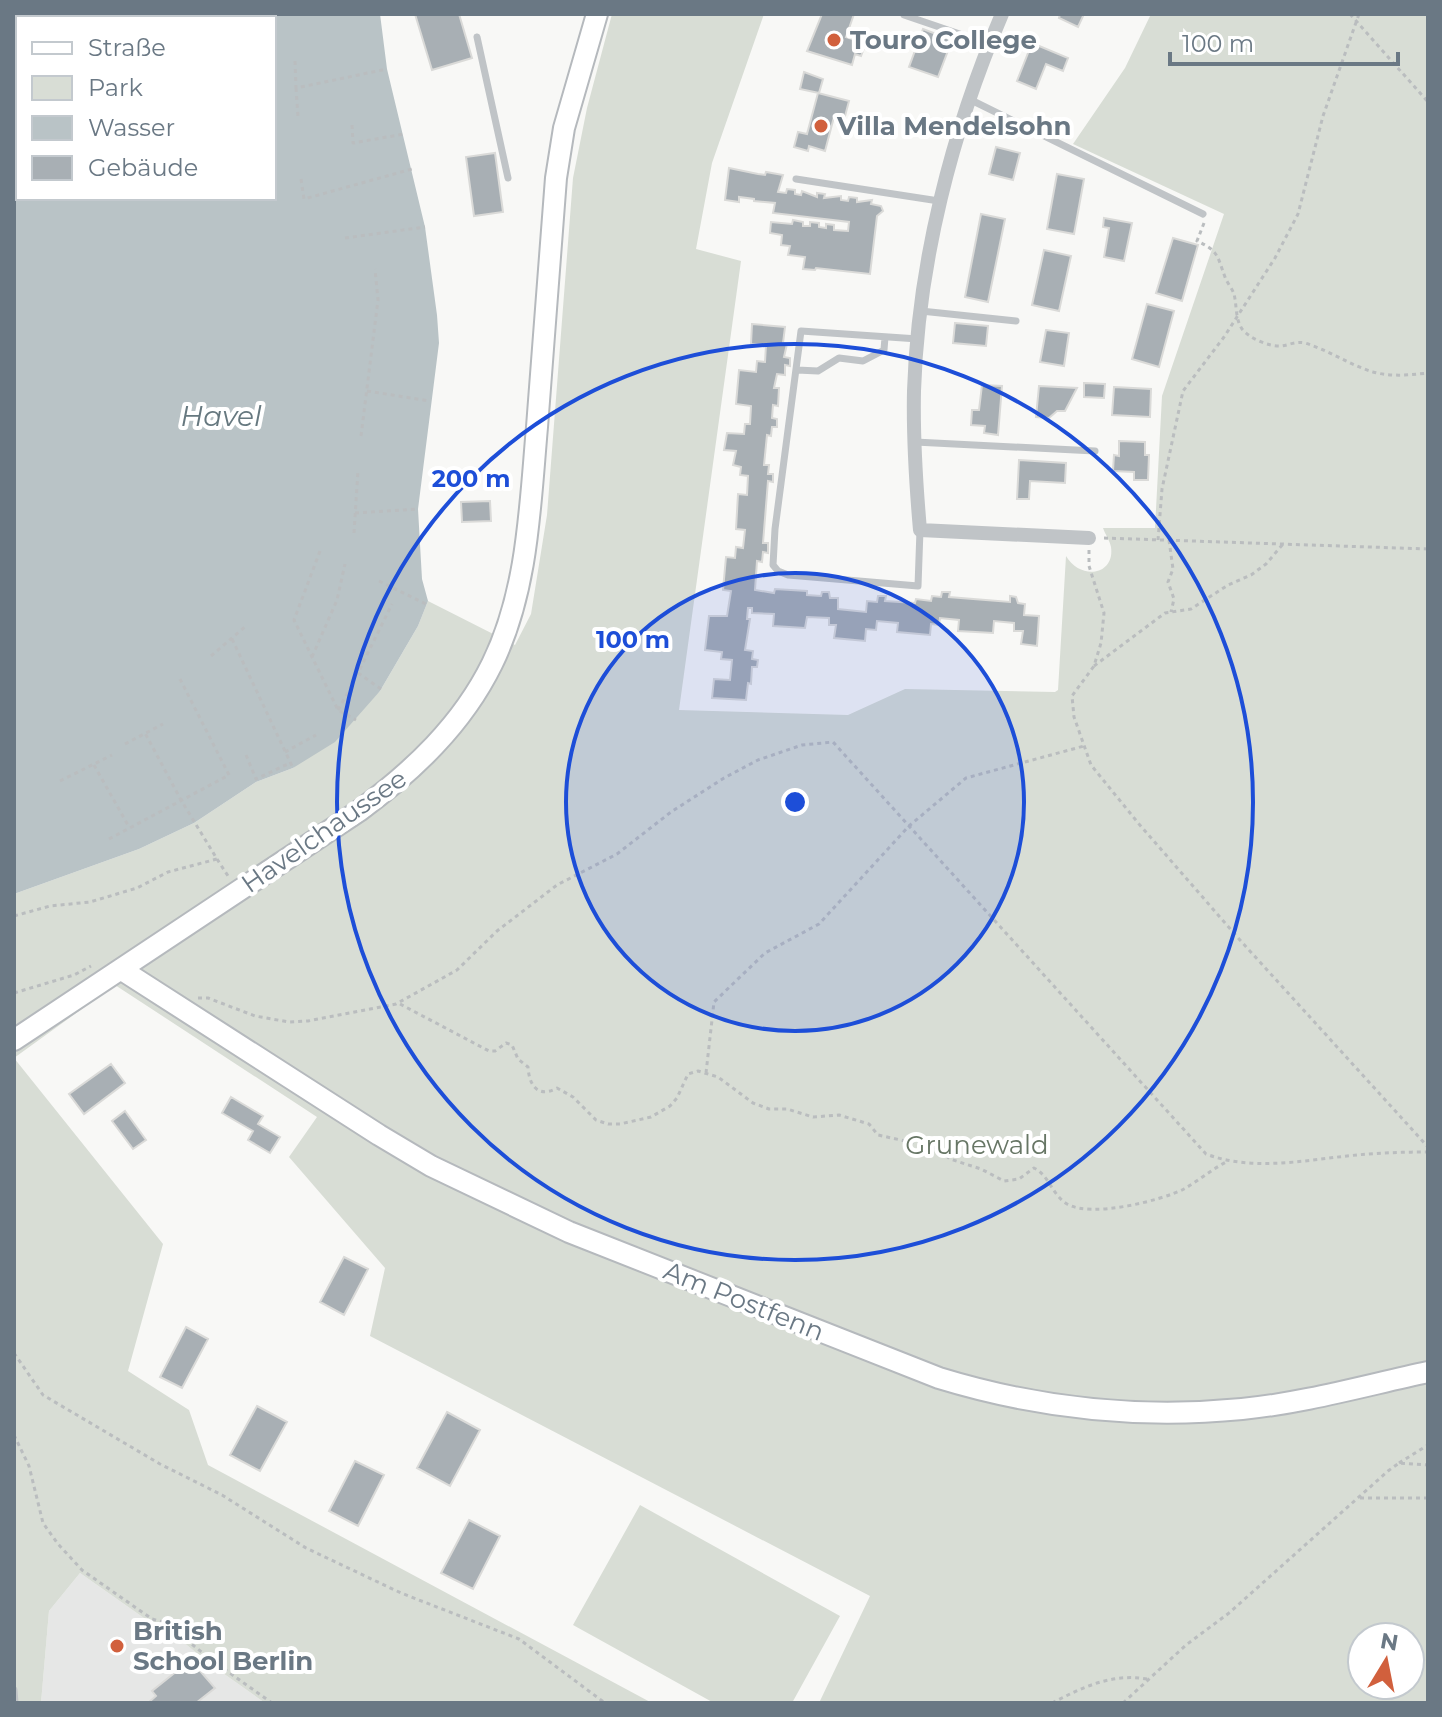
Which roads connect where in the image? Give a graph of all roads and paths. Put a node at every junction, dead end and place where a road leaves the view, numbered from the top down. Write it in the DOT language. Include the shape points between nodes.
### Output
graph roads {
  1 [pos="597,14"];
  2 [pos="1002,14"];
  3 [pos="1350,14"];
  4 [pos="1359,14"];
  5 [pos="904,15"];
  6 [pos="1356,23"];
  7 [pos="477,37"];
  8 [pos="989,44"];
  9 [pos="295,61"];
  10 [pos="387,69"];
  11 [pos="296,88"];
  12 [pos="971,100"];
  13 [pos="1428,102"];
  14 [pos="298,117"];
  15 [pos="352,125"];
  16 [pos="404,134"];
  17 [pos="412,169"];
  18 [pos="508,178"];
  19 [pos="301,179"];
  20 [pos="796,179"];
  21 [pos="942,202"];
  22 [pos="1203,214"];
  23 [pos="425,227"];
  24 [pos="345,238"];
  25 [pos="375,269"];
  26 [pos="921,311"];
  27 [pos="1237,316"];
  28 [pos="1016,321"];
  29 [pos="885,337"];
  30 [pos="918,339"];
  31 [pos="797,370"];
  32 [pos="1428,373"];
  33 [pos="367,391"];
  34 [pos="430,401"];
  35 [pos="361,436"];
  36 [pos="915,442"];
  37 [pos="1095,451"];
  38 [pos="358,470"];
  39 [pos="418,509"];
  40 [pos="355,513"];
  41 [pos="920,530"];
  42 [pos="354,533"];
  43 [pos="1089,538"];
  44 [pos="1158,540"];
  45 [pos="1169,540"];
  46 [pos="1283,544"];
  47 [pos="1428,549"];
  48 [pos="320,551"];
  49 [pos="345,564"];
  50 [pos="379,581"];
  51 [pos="392,604"];
  52 [pos="426,604"];
  53 [pos="1171,612"];
  54 [pos="246,626"];
  55 [pos="232,639"];
  56 [pos="211,656"];
  57 [pos="312,657"];
  58 [pos="1094,666"];
  59 [pos="180,679"];
  60 [pos="352,685"];
  61 [pos="381,689"];
  62 [pos="338,710"];
  63 [pos="356,720"];
  64 [pos="163,724"];
  65 [pos="145,733"];
  66 [pos="316,735"];
  67 [pos="125,744"];
  68 [pos="1084,746"];
  69 [pos="285,752"];
  70 [pos="112,755"];
  71 [pos="246,755"];
  72 [pos="94,765"];
  73 [pos="60,781"];
  74 [pos="181,800"];
  75 [pos="909,826"];
  76 [pos="129,827"];
  77 [pos="109,839"];
  78 [pos="14,916"];
  79 [pos="91,966"];
  80 [pos="122,970"];
  81 [pos="14,993"];
  82 [pos="396,1004"];
  83 [pos="187,1010"];
  84 [pos="14,1040"];
  85 [pos="705,1073"];
  86 [pos="1428,1149"];
  87 [pos="1226,1162"];
  88 [pos="14,1353"];
  89 [pos="1428,1372"];
  90 [pos="14,1435"];
  91 [pos="1428,1445"];
  92 [pos="1399,1463"];
  93 [pos="1428,1465"];
  94 [pos="1360,1498"];
  95 [pos="1428,1498"];
  96 [pos="1147,1679"];
  97 [pos="14,1690"];
  98 [pos="15,1703"];
  99 [pos="272,1703"];
  100 [pos="605,1703"];
  101 [pos="1052,1703"];
  102 [pos="1123,1703"];
  1 -- 80 [label="street, Havelchaussee" via="564,128 530,512 520,586 493,663 468,706 397,782"];
  2 -- 8 [label="street"];
  3 -- 6 [label="path"];
  4 -- 6 [label="path"];
  5 -- 8 [label="lane"];
  6 -- 13 [label="path"];
  6 -- 27 [label="path" via="1323,116 1298,214"];
  7 -- 18 [label="lane"];
  8 -- 12 [label="street"];
  9 -- 11 [label="path"];
  10 -- 11 [label="path"];
  11 -- 14 [label="path"];
  12 -- 21 [label="street"];
  12 -- 22 [label="lane"];
  15 -- 16 [label="path" via="353,143"];
  17 -- 19 [label="path" via="304,199"];
  20 -- 21 [label="lane"];
  21 -- 26 [label="street"];
  22 -- 27 [label="path" via="1207,216 1197,241 1218,256"];
  23 -- 24 [label="path"];
  25 -- 33 [label="path" via="378,300"];
  26 -- 28 [label="lane"];
  26 -- 30 [label="street"];
  27 -- 32 [label="path" via="1243,331 1259,341 1306,344 1372,372"];
  27 -- 44 [label="path" via="1183,391 1162,489"];
  29 -- 30 [label="lane"];
  29 -- 31 [label="lane" via="884,350 863,361 839,358 818,371"];
  29 -- 31 [label="lane" via="801,331"];
  30 -- 36 [label="street"];
  31 -- 41 [label="lane" via="773,565 788,575 918,586"];
  33 -- 34 [label="path"];
  33 -- 35 [label="path"];
  36 -- 37 [label="lane"];
  36 -- 41 [label="street"];
  38 -- 40 [label="path"];
  39 -- 40 [label="path"];
  40 -- 42 [label="path"];
  41 -- 43 [label="street"];
  43 -- 44 [label="path"];
  43 -- 58 [label="path" via="1089,566 1104,613"];
  44 -- 45 [label="path"];
  45 -- 46 [label="path"];
  45 -- 53 [label="path"];
  46 -- 47 [label="path"];
  46 -- 53 [label="path" via="1251,575 1191,609"];
  48 -- 57 [label="path" via="294,620"];
  49 -- 57 [label="path" via="337,600"];
  50 -- 52 [label="path"];
  51 -- 61 [label="path" via="358,673"];
  53 -- 58 [label="path"];
  54 -- 55 [label="path"];
  55 -- 56 [label="path"];
  55 -- 69 [label="path"];
  57 -- 62 [label="path"];
  58 -- 68 [label="path" via="1072,696"];
  59 -- 74 [label="path" via="229,775"];
  60 -- 62 [label="path"];
  62 -- 63 [label="path"];
  64 -- 65 [label="path"];
  65 -- 67 [label="path"];
  65 -- 74 [label="path"];
  66 -- 69 [label="path"];
  68 -- 75 [label="path" via="966,778"];
  68 -- 86 [label="path" via="1091,765 1139,824"];
  69 -- 71 [label="path" via="292,766 256,779"];
  70 -- 72 [label="path"];
  72 -- 73 [label="path"];
  72 -- 76 [label="path"];
  74 -- 76 [label="path"];
  74 -- 78 [label="path" via="217,859 90,902"];
  75 -- 82 [label="path" via="833,742 802,745 758,760 671,812 617,854 557,885 457,970"];
  75 -- 85 [label="path" via="819,924 765,953 714,1002"];
  75 -- 87 [label="path" via="1187,1135 1206,1154"];
  76 -- 77 [label="path"];
  79 -- 81 [label="path"];
  80 -- 83 [label="street, Am Postfenn"];
  80 -- 84 [label="street, Havelchaussee"];
  82 -- 83 [label="path" via="289,1022 203,997"];
  82 -- 85 [label="path" via="489,1051 512,1045 529,1069 534,1088 557,1088 608,1124 634,1122 663,1111 677,1098 688,1074"];
  83 -- 89 [label="street, Am Postfenn" via="379,1135 517,1209 984,1392 1076,1408 1177,1413 1244,1409"];
  85 -- 87 [label="path" via="726,1081 761,1107 813,1117 839,1115 869,1124 878,1135 937,1148 950,1159 1004,1181 1019,1179 1034,1168 1065,1203 1083,1209 1152,1201 1180,1191"];
  86 -- 87 [label="path" via="1269,1164"];
  88 -- 100 [label="path" via="43,1395 306,1548 401,1593 519,1639"];
  90 -- 99 [label="path" via="29,1466 43,1523 82,1570 152,1619 166,1623"];
  91 -- 92 [label="path"];
  92 -- 93 [label="path"];
  92 -- 94 [label="path"];
  94 -- 95 [label="path"];
  94 -- 96 [label="path"];
  96 -- 101 [label="path" via="1109,1679"];
  96 -- 102 [label="path"];
  97 -- 98 [label="lane"];
}
